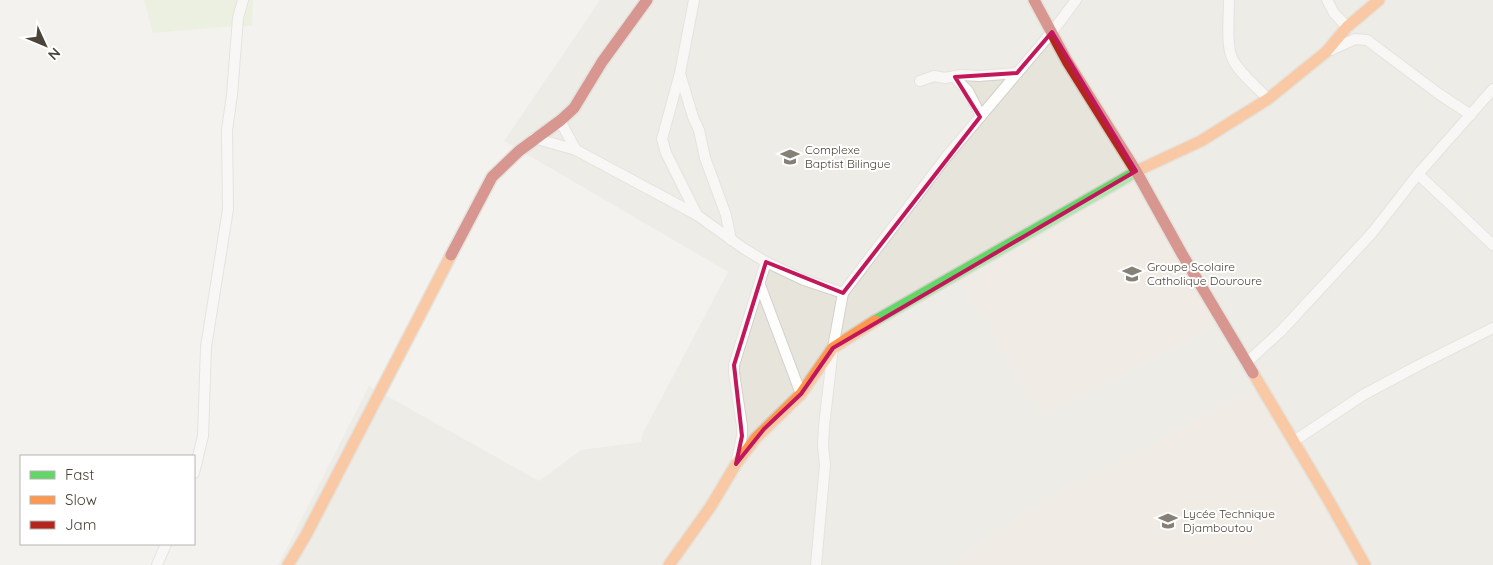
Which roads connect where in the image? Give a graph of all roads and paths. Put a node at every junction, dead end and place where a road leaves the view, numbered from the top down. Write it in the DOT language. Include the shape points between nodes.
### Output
graph roads {
  1 [pos="242,0"];
  2 [pos="647,0"];
  3 [pos="694,0"];
  4 [pos="1034,0"];
  5 [pos="1076,0"];
  6 [pos="1229,0"];
  7 [pos="1327,0"];
  8 [pos="1378,0"];
  9 [pos="1347,27"];
  10 [pos="1052,32"];
  11 [pos="1326,52"];
  12 [pos="680,73"];
  13 [pos="1017,73"];
  14 [pos="955,77"];
  15 [pos="920,81"];
  16 [pos="1493,89"];
  17 [pos="1268,99"];
  18 [pos="1471,115"];
  19 [pos="981,116"];
  20 [pos="560,121"];
  21 [pos="534,138"];
  22 [pos="576,150"];
  23 [pos="1136,171"];
  24 [pos="1418,174"];
  25 [pos="696,215"];
  26 [pos="731,240"];
  27 [pos="1493,245"];
  28 [pos="766,262"];
  29 [pos="760,285"];
  30 [pos="843,293"];
  31 [pos="1493,328"];
  32 [pos="833,348"];
  33 [pos="1246,363"];
  34 [pos="801,394"];
  35 [pos="1294,441"];
  36 [pos="736,464"];
  37 [pos="195,469"];
  38 [pos="166,545"];
  39 [pos="157,565"];
  40 [pos="288,565"];
  41 [pos="669,565"];
  42 [pos="816,565"];
  43 [pos="1365,565"];
  1 -- 37 [label="street" via="227,130 228,209 206,346 203,436"];
  2 -- 20 [label="street" via="602,62 574,108"];
  3 -- 12 [label="street"];
  4 -- 10 [label="street"];
  5 -- 10 [label="street"];
  6 -- 17 [label="street" via="1232,59"];
  7 -- 9 [label="street"];
  8 -- 9 [label="street"];
  9 -- 11 [label="street"];
  10 -- 13 [label="street"];
  10 -- 23 [label="street"];
  11 -- 17 [label="street"];
  11 -- 18 [label="street" via="1356,38 1367,40"];
  12 -- 25 [label="street" via="662,139"];
  12 -- 26 [label="street" via="726,215"];
  13 -- 14 [label="street"];
  13 -- 19 [label="street"];
  14 -- 15 [label="street" via="934,76"];
  14 -- 19 [label="street" via="968,91"];
  16 -- 18 [label="street"];
  17 -- 23 [label="street" via="1201,141"];
  18 -- 24 [label="street"];
  19 -- 30 [label="street"];
  20 -- 21 [label="street"];
  20 -- 22 [label="street"];
  21 -- 22 [label="street"];
  21 -- 40 [label="street" via="492,178"];
  22 -- 25 [label="street"];
  23 -- 32 [label="street" via="865,326"];
  23 -- 33 [label="street"];
  24 -- 27 [label="street"];
  24 -- 33 [label="street" via="1372,233 1281,331"];
  25 -- 26 [label="street"];
  26 -- 28 [label="street"];
  28 -- 29 [label="street"];
  28 -- 30 [label="street" via="804,280"];
  29 -- 34 [label="street"];
  29 -- 36 [label="street" via="734,365 742,436"];
  30 -- 32 [label="street"];
  31 -- 35 [label="street" via="1363,395"];
  32 -- 34 [label="street"];
  32 -- 42 [label="street" via="824,426 825,466"];
  33 -- 35 [label="street"];
  34 -- 36 [label="street" via="764,429"];
  35 -- 43 [label="street"];
  36 -- 41 [label="street"];
  38 -- 39 [label="street"];
}
